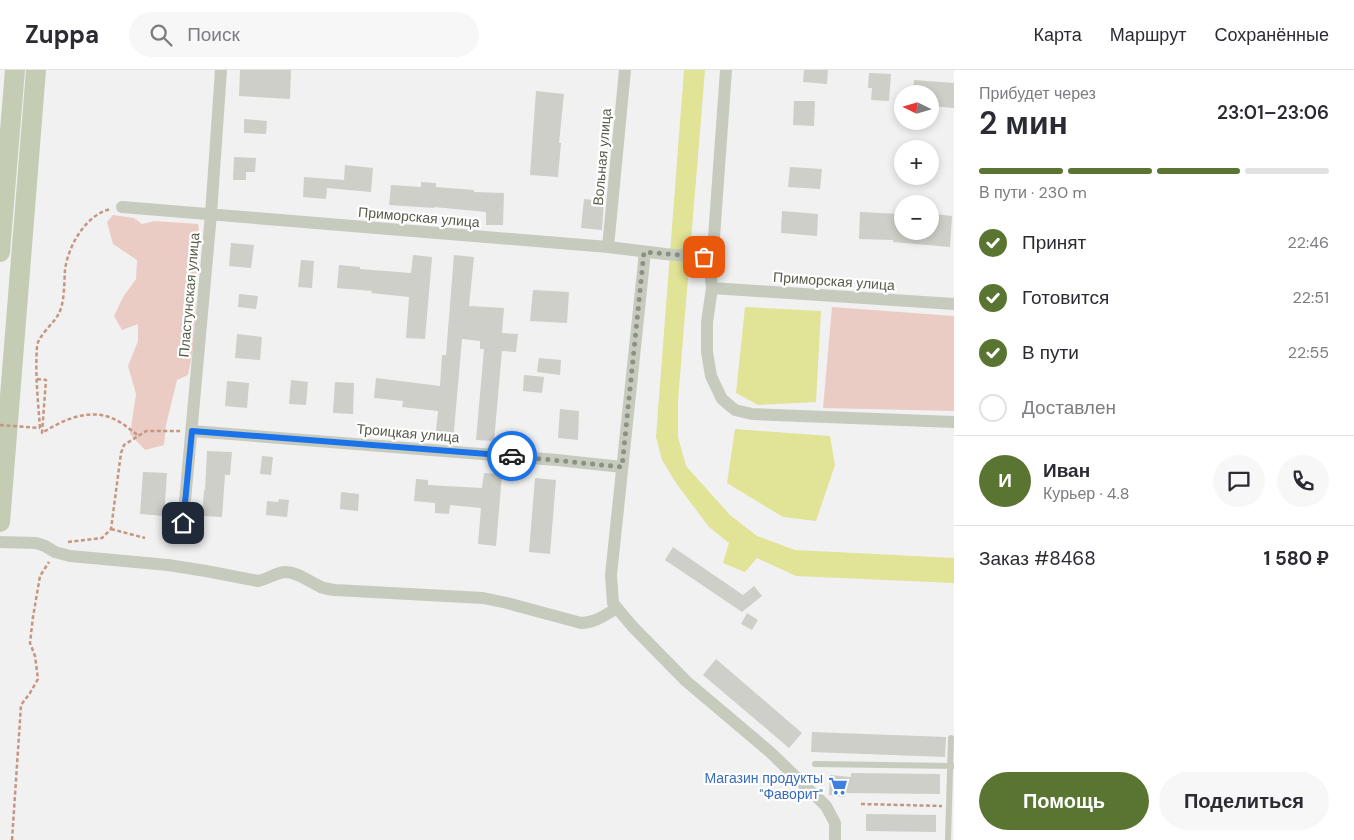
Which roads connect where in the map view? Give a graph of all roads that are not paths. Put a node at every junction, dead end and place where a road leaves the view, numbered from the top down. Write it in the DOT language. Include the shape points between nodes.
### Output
graph roads {
  1 [pos="15,70"];
  2 [pos="36,70"];
  3 [pos="221,70"];
  4 [pos="625,70"];
  5 [pos="726,70"];
  6 [pos="122,207"];
  7 [pos="211,214"];
  8 [pos="608,247"];
  9 [pos="0,252"];
  10 [pos="644,252"];
  11 [pos="714,258"];
  12 [pos="712,288"];
  13 [pos="954,304"];
  14 [pos="954,422"];
  15 [pos="192,431"];
  16 [pos="622,467"];
  17 [pos="0,522"];
  18 [pos="183,523"];
  19 [pos="0,542"];
  20 [pos="617,608"];
  21 [pos="951,738"];
  22 [pos="815,764"];
  23 [pos="952,766"];
  24 [pos="835,840"];
  25 [pos="948,840"];
  1 -- 9 [label="main road"];
  2 -- 17 [label="main road"];
  3 -- 7 [label="street, Пластунская улица"];
  4 -- 8 [label="street, Вольная улица"];
  5 -- 11 [label="street"];
  6 -- 7 [label="street, Приморская улица"];
  7 -- 8 [label="street, Приморская улица"];
  7 -- 15 [label="street, Пластунская улица"];
  8 -- 10 [label="street, Приморская улица"];
  10 -- 11 [label="street, Приморская улица"];
  10 -- 16 [label="street"];
  11 -- 12 [label="street"];
  12 -- 13 [label="street, Приморская улица"];
  12 -- 14 [label="street" via="707,322 711,376 722,399 735,410 752,414"];
  15 -- 16 [label="street, Троицкая улица"];
  15 -- 18 [label="street, Пластунская улица"];
  16 -- 20 [label="street" via="611,575 613,604"];
  19 -- 20 [label="street" via="36,544 70,556 168,565 258,581 287,572 321,588 335,590 483,598 581,623 595,621"];
  20 -- 24 [label="street" via="686,680 770,752 826,806 835,822"];
  21 -- 23 [label="lane"];
  22 -- 23 [label="lane"];
  23 -- 25 [label="lane"];
}
